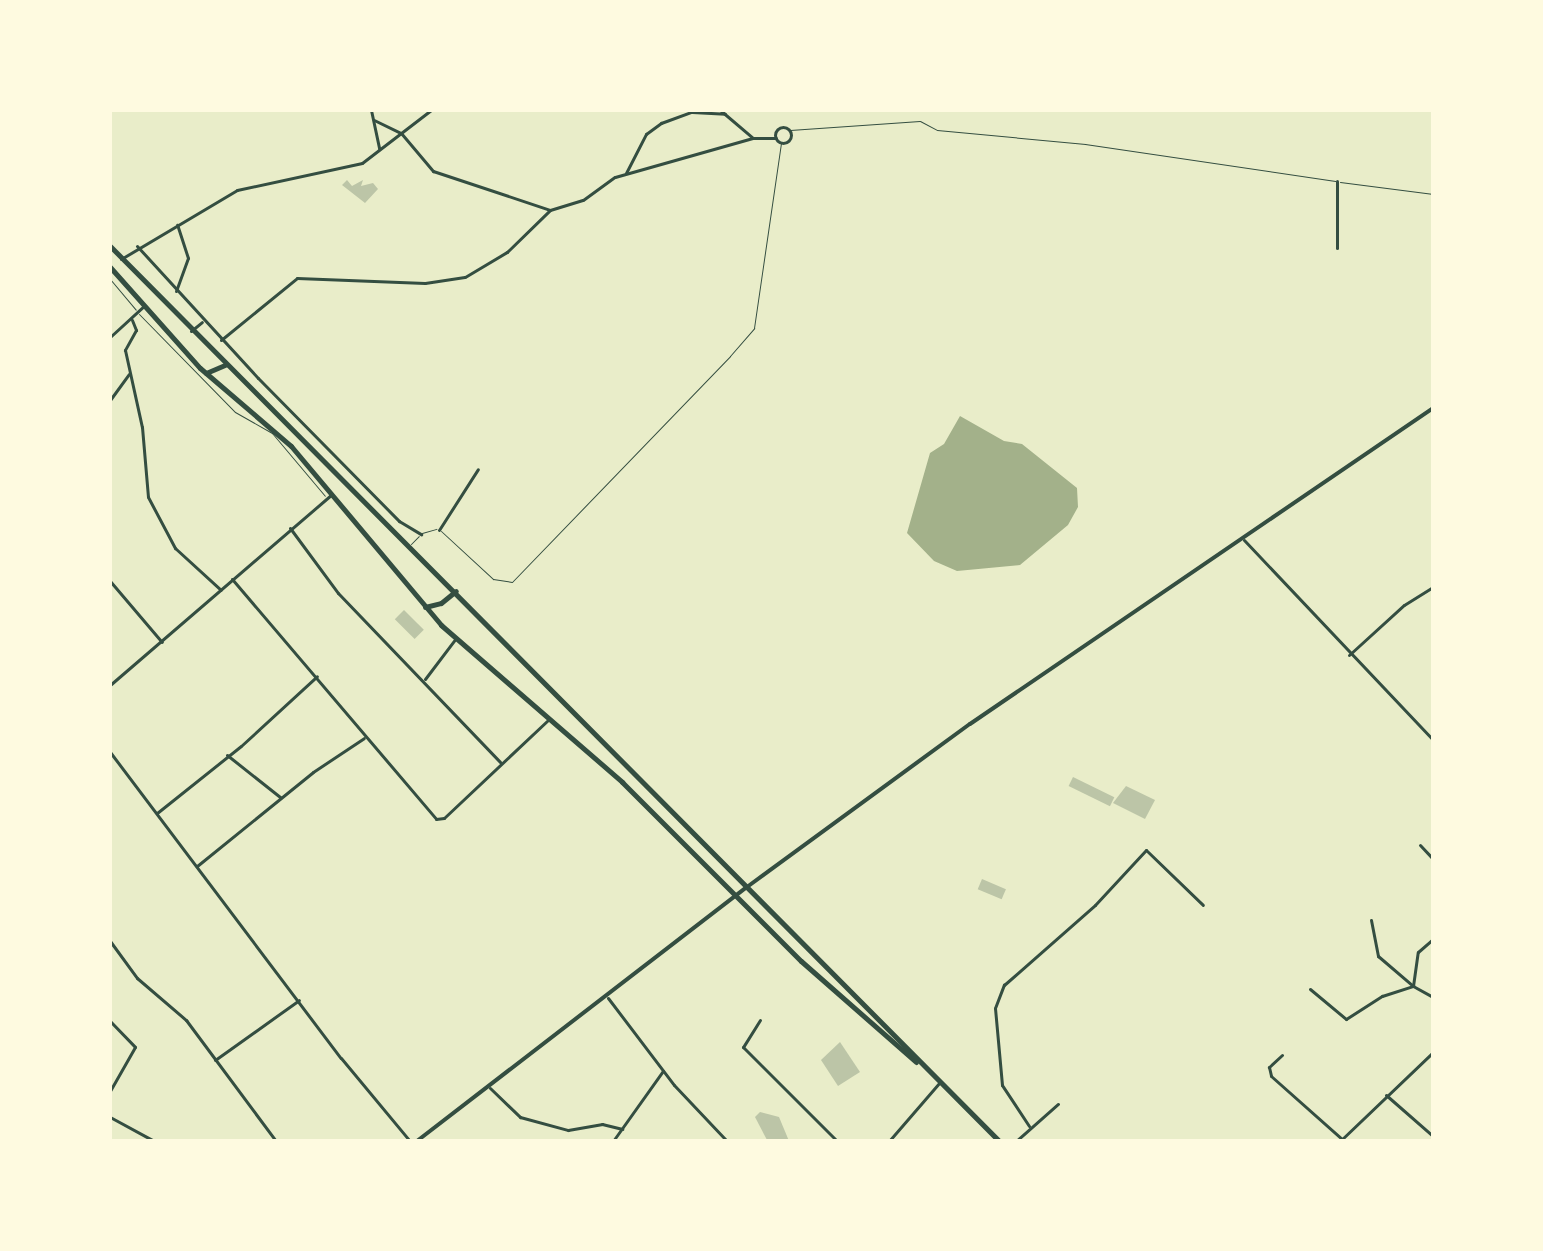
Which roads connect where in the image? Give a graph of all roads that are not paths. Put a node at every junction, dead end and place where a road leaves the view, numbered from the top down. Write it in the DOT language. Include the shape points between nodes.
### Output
graph roads {
  1 [pos="371,110"];
  2 [pos="431,110"];
  3 [pos="720,110"];
  4 [pos="725,114"];
  5 [pos="374,120"];
  6 [pos="790,130"];
  7 [pos="401,133"];
  8 [pos="753,138"];
  9 [pos="776,138"];
  10 [pos="781,142"];
  11 [pos="379,151"];
  12 [pos="626,173"];
  13 [pos="1337,181"];
  14 [pos="1433,194"];
  15 [pos="550,210"];
  16 [pos="177,225"];
  17 [pos="110,246"];
  18 [pos="137,246"];
  19 [pos="1337,248"];
  20 [pos="121,259"];
  21 [pos="110,267"];
  22 [pos="110,279"];
  23 [pos="176,291"];
  24 [pos="144,306"];
  25 [pos="140,315"];
  26 [pos="132,320"];
  27 [pos="202,322"];
  28 [pos="191,331"];
  29 [pos="110,337"];
  30 [pos="221,340"];
  31 [pos="225,365"];
  32 [pos="130,373"];
  33 [pos="206,373"];
  34 [pos="110,400"];
  35 [pos="1433,408"];
  36 [pos="478,469"];
  37 [pos="329,497"];
  38 [pos="290,528"];
  39 [pos="439,530"];
  40 [pos="421,534"];
  41 [pos="1244,540"];
  42 [pos="408,546"];
  43 [pos="232,579"];
  44 [pos="110,581"];
  45 [pos="1433,587"];
  46 [pos="221,590"];
  47 [pos="456,591"];
  48 [pos="424,607"];
  49 [pos="456,638"];
  50 [pos="162,642"];
  51 [pos="1349,656"];
  52 [pos="318,675"];
  53 [pos="425,679"];
  54 [pos="110,685"];
  55 [pos="551,718"];
  56 [pos="364,738"];
  57 [pos="1433,740"];
  58 [pos="110,752"];
  59 [pos="227,755"];
  60 [pos="500,762"];
  61 [pos="280,797"];
  62 [pos="157,813"];
  63 [pos="1420,845"];
  64 [pos="1433,859"];
  65 [pos="197,866"];
  66 [pos="745,888"];
  67 [pos="735,896"];
  68 [pos="1203,905"];
  69 [pos="1371,920"];
  70 [pos="1433,939"];
  71 [pos="110,941"];
  72 [pos="1413,986"];
  73 [pos="1310,989"];
  74 [pos="1433,997"];
  75 [pos="608,998"];
  76 [pos="299,1000"];
  77 [pos="760,1020"];
  78 [pos="110,1021"];
  79 [pos="1433,1052"];
  80 [pos="1282,1055"];
  81 [pos="215,1060"];
  82 [pos="923,1068"];
  83 [pos="663,1071"];
  84 [pos="939,1083"];
  85 [pos="490,1088"];
  86 [pos="110,1091"];
  87 [pos="1386,1095"];
  88 [pos="1058,1104"];
  89 [pos="110,1117"];
  90 [pos="1029,1126"];
  91 [pos="622,1129"];
  92 [pos="1433,1136"];
  93 [pos="1018,1140"];
  94 [pos="1341,1140"];
  95 [pos="154,1141"];
  96 [pos="276,1141"];
  97 [pos="410,1141"];
  98 [pos="417,1141"];
  99 [pos="613,1141"];
  100 [pos="727,1141"];
  101 [pos="837,1141"];
  102 [pos="889,1141"];
  103 [pos="999,1141"];
  1 -- 5 [label="street"];
  2 -- 7 [label="street"];
  3 -- 4 [label="street"];
  4 -- 8 [label="street"];
  4 -- 12 [label="street" via="692,112 661,123 646,134"];
  5 -- 7 [label="street"];
  5 -- 11 [label="street"];
  6 -- 9 [label="street" via="781,128"];
  6 -- 10 [label="street" via="790,140"];
  6 -- 13 [label="lane" via="920,121 937,130 1085,144"];
  7 -- 11 [label="street"];
  7 -- 15 [label="street" via="433,171"];
  8 -- 9 [label="street"];
  8 -- 12 [label="street"];
  9 -- 10 [label="street"];
  10 -- 39 [label="lane" via="754,328 730,356 512,582 493,579"];
  11 -- 16 [label="street" via="362,163 237,190"];
  12 -- 15 [label="street" via="583,200"];
  13 -- 14 [label="lane"];
  13 -- 19 [label="street"];
  15 -- 30 [label="street" via="507,252 465,277 425,283 297,278"];
  16 -- 18 [label="street"];
  16 -- 23 [label="street" via="188,258"];
  17 -- 20 [label="highway"];
  18 -- 20 [label="street"];
  18 -- 23 [label="street"];
  20 -- 28 [label="highway"];
  21 -- 24 [label="highway"];
  22 -- 25 [label="lane"];
  23 -- 27 [label="street"];
  24 -- 25 [label="street"];
  24 -- 33 [label="highway"];
  25 -- 26 [label="street"];
  25 -- 37 [label="lane" via="235,412 272,433"];
  26 -- 29 [label="street"];
  26 -- 32 [label="street" via="136,330 125,350"];
  27 -- 28 [label="street"];
  27 -- 30 [label="street"];
  28 -- 31 [label="highway"];
  30 -- 40 [label="street" via="399,521"];
  31 -- 33 [label="highway"];
  31 -- 42 [label="highway"];
  32 -- 34 [label="street"];
  32 -- 46 [label="street" via="142,427 145,485 155,515 191,567"];
  33 -- 37 [label="highway" via="269,423"];
  35 -- 41 [label="street"];
  36 -- 39 [label="street"];
  37 -- 38 [label="street"];
  37 -- 48 [label="highway"];
  38 -- 43 [label="street"];
  38 -- 53 [label="street" via="338,593"];
  39 -- 40 [label="lane"];
  40 -- 42 [label="lane"];
  41 -- 51 [label="street"];
  41 -- 66 [label="street" via="970,724"];
  42 -- 47 [label="highway"];
  43 -- 46 [label="street"];
  43 -- 52 [label="street"];
  44 -- 50 [label="street"];
  45 -- 51 [label="street" via="1404,605"];
  46 -- 50 [label="street"];
  47 -- 48 [label="highway" via="441,603"];
  47 -- 66 [label="highway"];
  48 -- 49 [label="highway"];
  49 -- 53 [label="street"];
  49 -- 55 [label="highway"];
  50 -- 54 [label="street"];
  51 -- 57 [label="street"];
  52 -- 56 [label="street"];
  52 -- 59 [label="street"];
  53 -- 60 [label="street"];
  55 -- 60 [label="street"];
  55 -- 67 [label="highway"];
  56 -- 60 [label="street" via="436,819 444,818"];
  56 -- 61 [label="street"];
  58 -- 62 [label="street"];
  59 -- 61 [label="street"];
  59 -- 62 [label="street"];
  61 -- 65 [label="street"];
  62 -- 65 [label="street"];
  63 -- 64 [label="street"];
  65 -- 76 [label="street"];
  66 -- 67 [label="street"];
  66 -- 82 [label="highway"];
  67 -- 75 [label="street"];
  67 -- 82 [label="highway" via="838,996"];
  68 -- 90 [label="street" via="1146,850 1095,905 1004,985 995,1008 1002,1085"];
  69 -- 72 [label="street" via="1378,956"];
  70 -- 72 [label="street" via="1418,952"];
  71 -- 81 [label="street" via="137,978 186,1020"];
  72 -- 73 [label="street" via="1382,996 1346,1019"];
  72 -- 74 [label="street"];
  75 -- 83 [label="street"];
  75 -- 85 [label="street"];
  76 -- 81 [label="street"];
  76 -- 97 [label="street"];
  77 -- 101 [label="street" via="743,1047"];
  78 -- 86 [label="street" via="135,1047"];
  79 -- 87 [label="street"];
  80 -- 94 [label="street" via="1269,1067 1271,1076"];
  81 -- 96 [label="street"];
  82 -- 84 [label="highway"];
  83 -- 91 [label="street"];
  83 -- 100 [label="street"];
  84 -- 102 [label="street"];
  84 -- 103 [label="highway"];
  85 -- 91 [label="street" via="520,1117 568,1130 602,1124"];
  85 -- 98 [label="street"];
  87 -- 92 [label="street"];
  87 -- 94 [label="street"];
  88 -- 90 [label="street"];
  89 -- 95 [label="street"];
  90 -- 93 [label="street"];
  91 -- 99 [label="street"];
}
